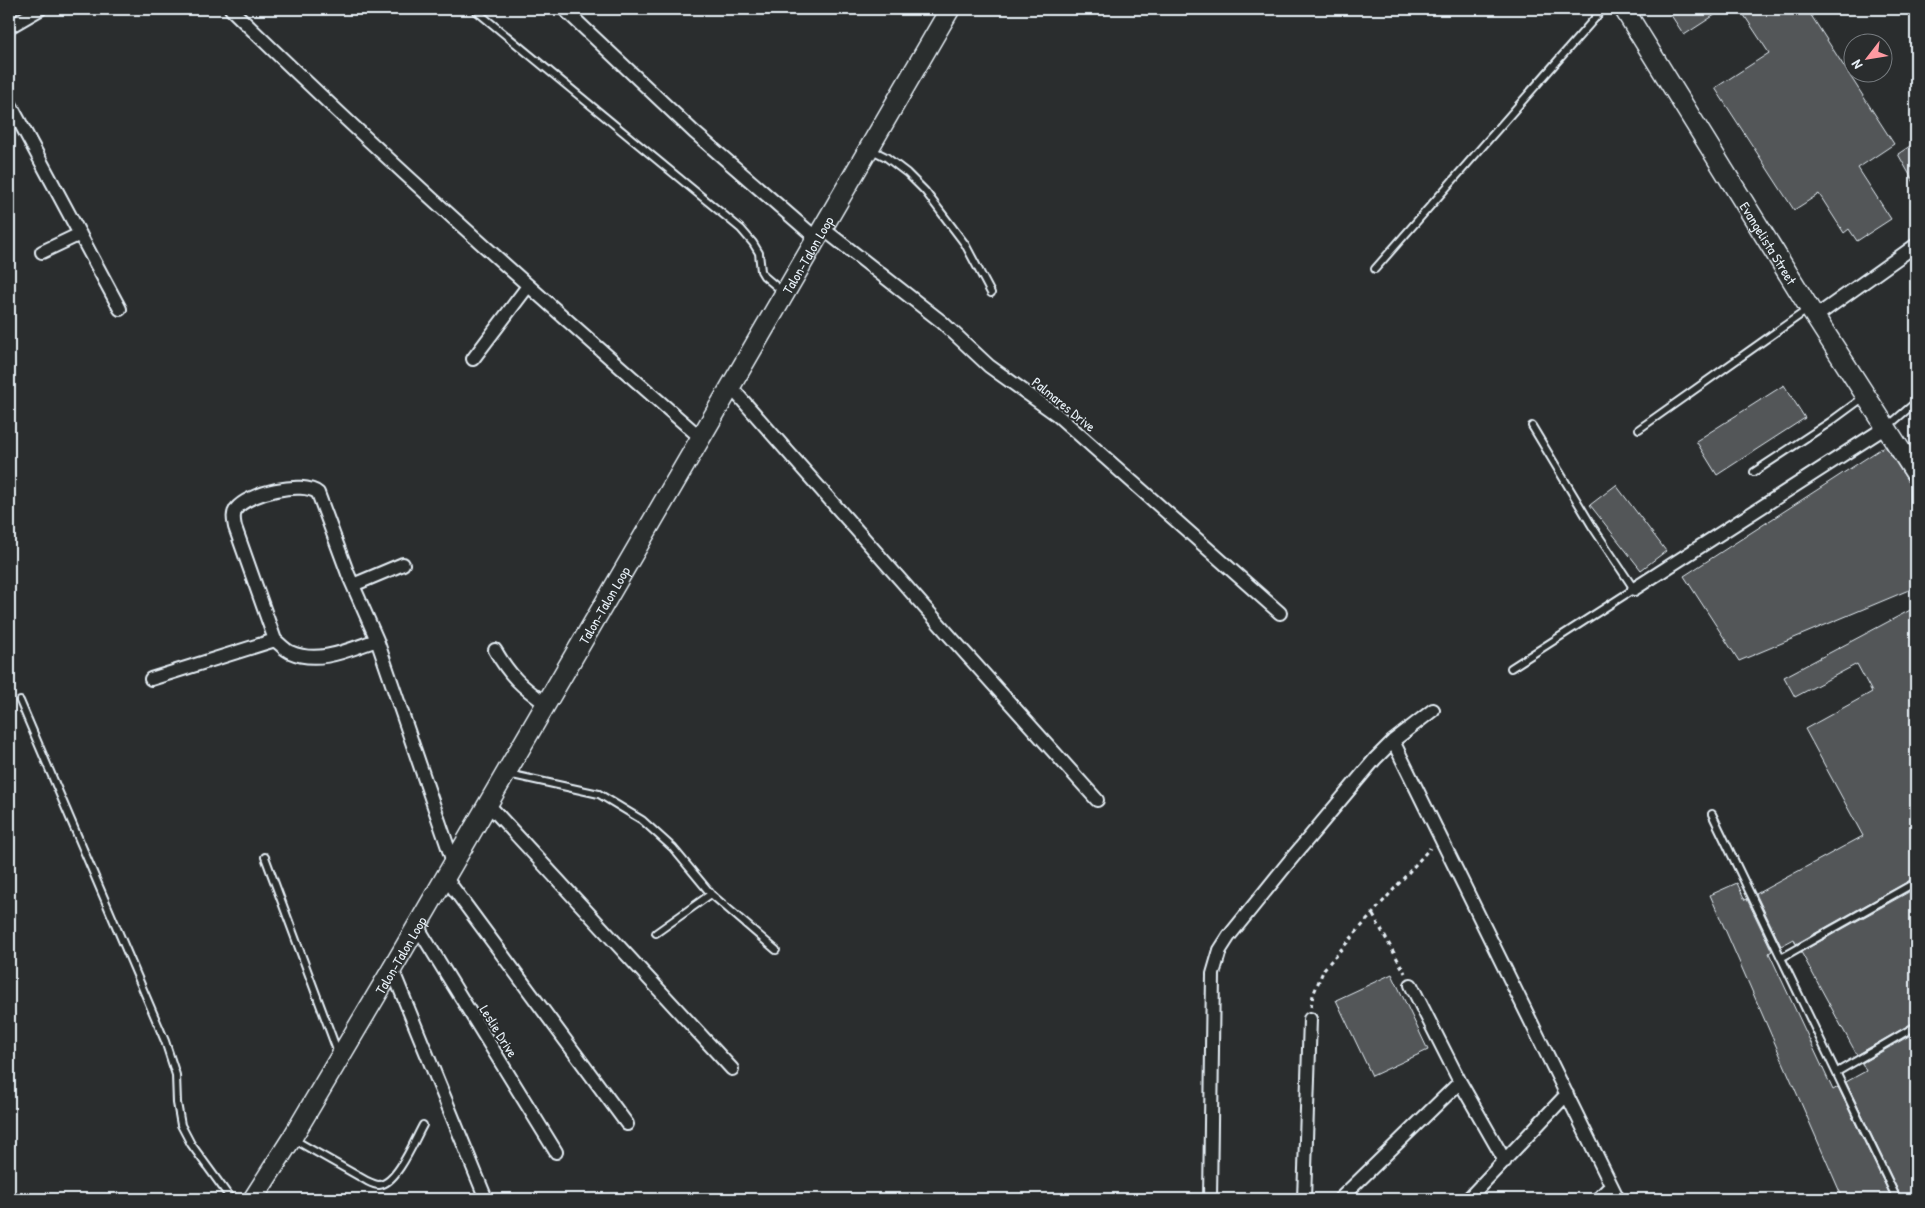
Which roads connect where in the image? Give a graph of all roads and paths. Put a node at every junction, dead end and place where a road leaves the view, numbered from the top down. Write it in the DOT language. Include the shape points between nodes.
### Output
graph roads {
  1 [pos="40,9"];
  2 [pos="231,9"];
  3 [pos="474,9"];
  4 [pos="564,9"];
  5 [pos="950,9"];
  6 [pos="1603,9"];
  7 [pos="1624,9"];
  8 [pos="9,27"];
  9 [pos="9,102"];
  10 [pos="868,148"];
  11 [pos="819,233"];
  12 [pos="80,234"];
  13 [pos="1916,245"];
  14 [pos="42,252"];
  15 [pos="1375,269"];
  16 [pos="528,286"];
  17 [pos="784,292"];
  18 [pos="992,293"];
  19 [pos="120,309"];
  20 [pos="1812,313"];
  21 [pos="473,359"];
  22 [pos="730,386"];
  23 [pos="1866,396"];
  24 [pos="1916,402"];
  25 [pos="1532,426"];
  26 [pos="1886,427"];
  27 [pos="1639,429"];
  28 [pos="700,438"];
  29 [pos="1754,472"];
  30 [pos="1916,474"];
  31 [pos="403,564"];
  32 [pos="353,585"];
  33 [pos="1634,589"];
  34 [pos="1280,613"];
  35 [pos="275,640"];
  36 [pos="377,640"];
  37 [pos="495,650"];
  38 [pos="1511,668"];
  39 [pos="151,678"];
  40 [pos="20,701"];
  41 [pos="546,704"];
  42 [pos="1433,710"];
  43 [pos="1393,741"];
  44 [pos="505,773"];
  45 [pos="1096,800"];
  46 [pos="488,803"];
  47 [pos="1712,814"];
  48 [pos="1439,838"];
  49 [pos="265,857"];
  50 [pos="449,869"];
  51 [pos="1916,882"];
  52 [pos="711,894"];
  53 [pos="1373,915"];
  54 [pos="417,926"];
  55 [pos="656,933"];
  56 [pos="776,950"];
  57 [pos="1781,958"];
  58 [pos="392,969"];
  59 [pos="1412,985"];
  60 [pos="1310,1019"];
  61 [pos="1916,1026"];
  62 [pos="339,1057"];
  63 [pos="732,1069"];
  64 [pos="1837,1072"];
  65 [pos="1460,1082"];
  66 [pos="1567,1094"];
  67 [pos="627,1124"];
  68 [pos="423,1125"];
  69 [pos="292,1138"];
  70 [pos="556,1152"];
  71 [pos="1505,1161"];
  72 [pos="1611,1186"];
  73 [pos="231,1199"];
  74 [pos="253,1199"];
  75 [pos="486,1199"];
  76 [pos="1210,1199"];
  77 [pos="1304,1199"];
  78 [pos="1340,1199"];
  79 [pos="1468,1199"];
  80 [pos="1598,1199"];
  81 [pos="1618,1199"];
  82 [pos="1897,1199"];
  1 -- 8 [label="street"];
  2 -- 16 [label="street" via="362,135"];
  3 -- 17 [label="lane" via="741,228 759,253 764,276"];
  4 -- 11 [label="street, Palmares Drive" via="694,132"];
  5 -- 10 [label="street, Talon-Talon Loop"];
  6 -- 15 [label="lane"];
  7 -- 20 [label="street, Evangelista Street"];
  9 -- 12 [label="street"];
  10 -- 11 [label="street, Talon-Talon Loop"];
  10 -- 18 [label="lane" via="907,173 925,190 965,244"];
  11 -- 17 [label="street, Talon-Talon Loop"];
  11 -- 34 [label="street, Palmares Drive" via="942,322 990,366 1056,414"];
  12 -- 14 [label="street"];
  12 -- 19 [label="street"];
  13 -- 20 [label="street"];
  16 -- 21 [label="street"];
  16 -- 28 [label="street"];
  17 -- 22 [label="street, Talon-Talon Loop"];
  20 -- 23 [label="street, Evangelista Street"];
  20 -- 27 [label="lane"];
  22 -- 28 [label="street, Talon-Talon Loop"];
  22 -- 45 [label="street"];
  23 -- 26 [label="street, Evangelista Street"];
  23 -- 29 [label="lane"];
  24 -- 26 [label="lane"];
  25 -- 33 [label="lane"];
  26 -- 30 [label="street, Evangelista Street"];
  26 -- 33 [label="street"];
  28 -- 41 [label="street, Talon-Talon Loop"];
  31 -- 32 [label="street"];
  32 -- 35 [label="street" via="322,502 314,490 305,487 273,491 242,503 233,517 235,528"];
  32 -- 36 [label="street"];
  33 -- 38 [label="lane"];
  35 -- 36 [label="street" via="289,652 322,657"];
  35 -- 39 [label="street"];
  36 -- 50 [label="street"];
  37 -- 41 [label="street" via="522,687"];
  40 -- 73 [label="lane" via="165,1041 176,1075 181,1125"];
  41 -- 44 [label="street, Talon-Talon Loop"];
  42 -- 43 [label="street"];
  43 -- 48 [label="street"];
  43 -- 76 [label="street" via="1292,858 1220,950 1213,974"];
  44 -- 46 [label="street, Talon-Talon Loop"];
  44 -- 52 [label="lane" via="599,794 642,820 673,848"];
  46 -- 50 [label="street, Talon-Talon Loop"];
  46 -- 63 [label="street"];
  47 -- 57 [label="lane"];
  48 -- 53 [label="path"];
  48 -- 66 [label="street"];
  49 -- 62 [label="lane"];
  50 -- 54 [label="street, Talon-Talon Loop"];
  50 -- 67 [label="street"];
  51 -- 57 [label="lane"];
  52 -- 55 [label="lane"];
  52 -- 56 [label="lane"];
  53 -- 59 [label="path"];
  53 -- 60 [label="path" via="1324,969 1313,995"];
  54 -- 58 [label="street, Talon-Talon Loop"];
  54 -- 70 [label="street, Leslie Drive"];
  57 -- 64 [label="lane"];
  58 -- 62 [label="street, Talon-Talon Loop"];
  58 -- 75 [label="street"];
  59 -- 65 [label="street"];
  60 -- 77 [label="street"];
  61 -- 64 [label="lane"];
  62 -- 69 [label="street, Talon-Talon Loop"];
  64 -- 82 [label="lane"];
  65 -- 71 [label="street"];
  65 -- 78 [label="street"];
  66 -- 71 [label="street"];
  66 -- 72 [label="street"];
  68 -- 69 [label="lane" via="396,1175 378,1185"];
  69 -- 74 [label="street, Talon-Talon Loop"];
  71 -- 79 [label="street"];
  72 -- 80 [label="street"];
  72 -- 81 [label="street"];
}
